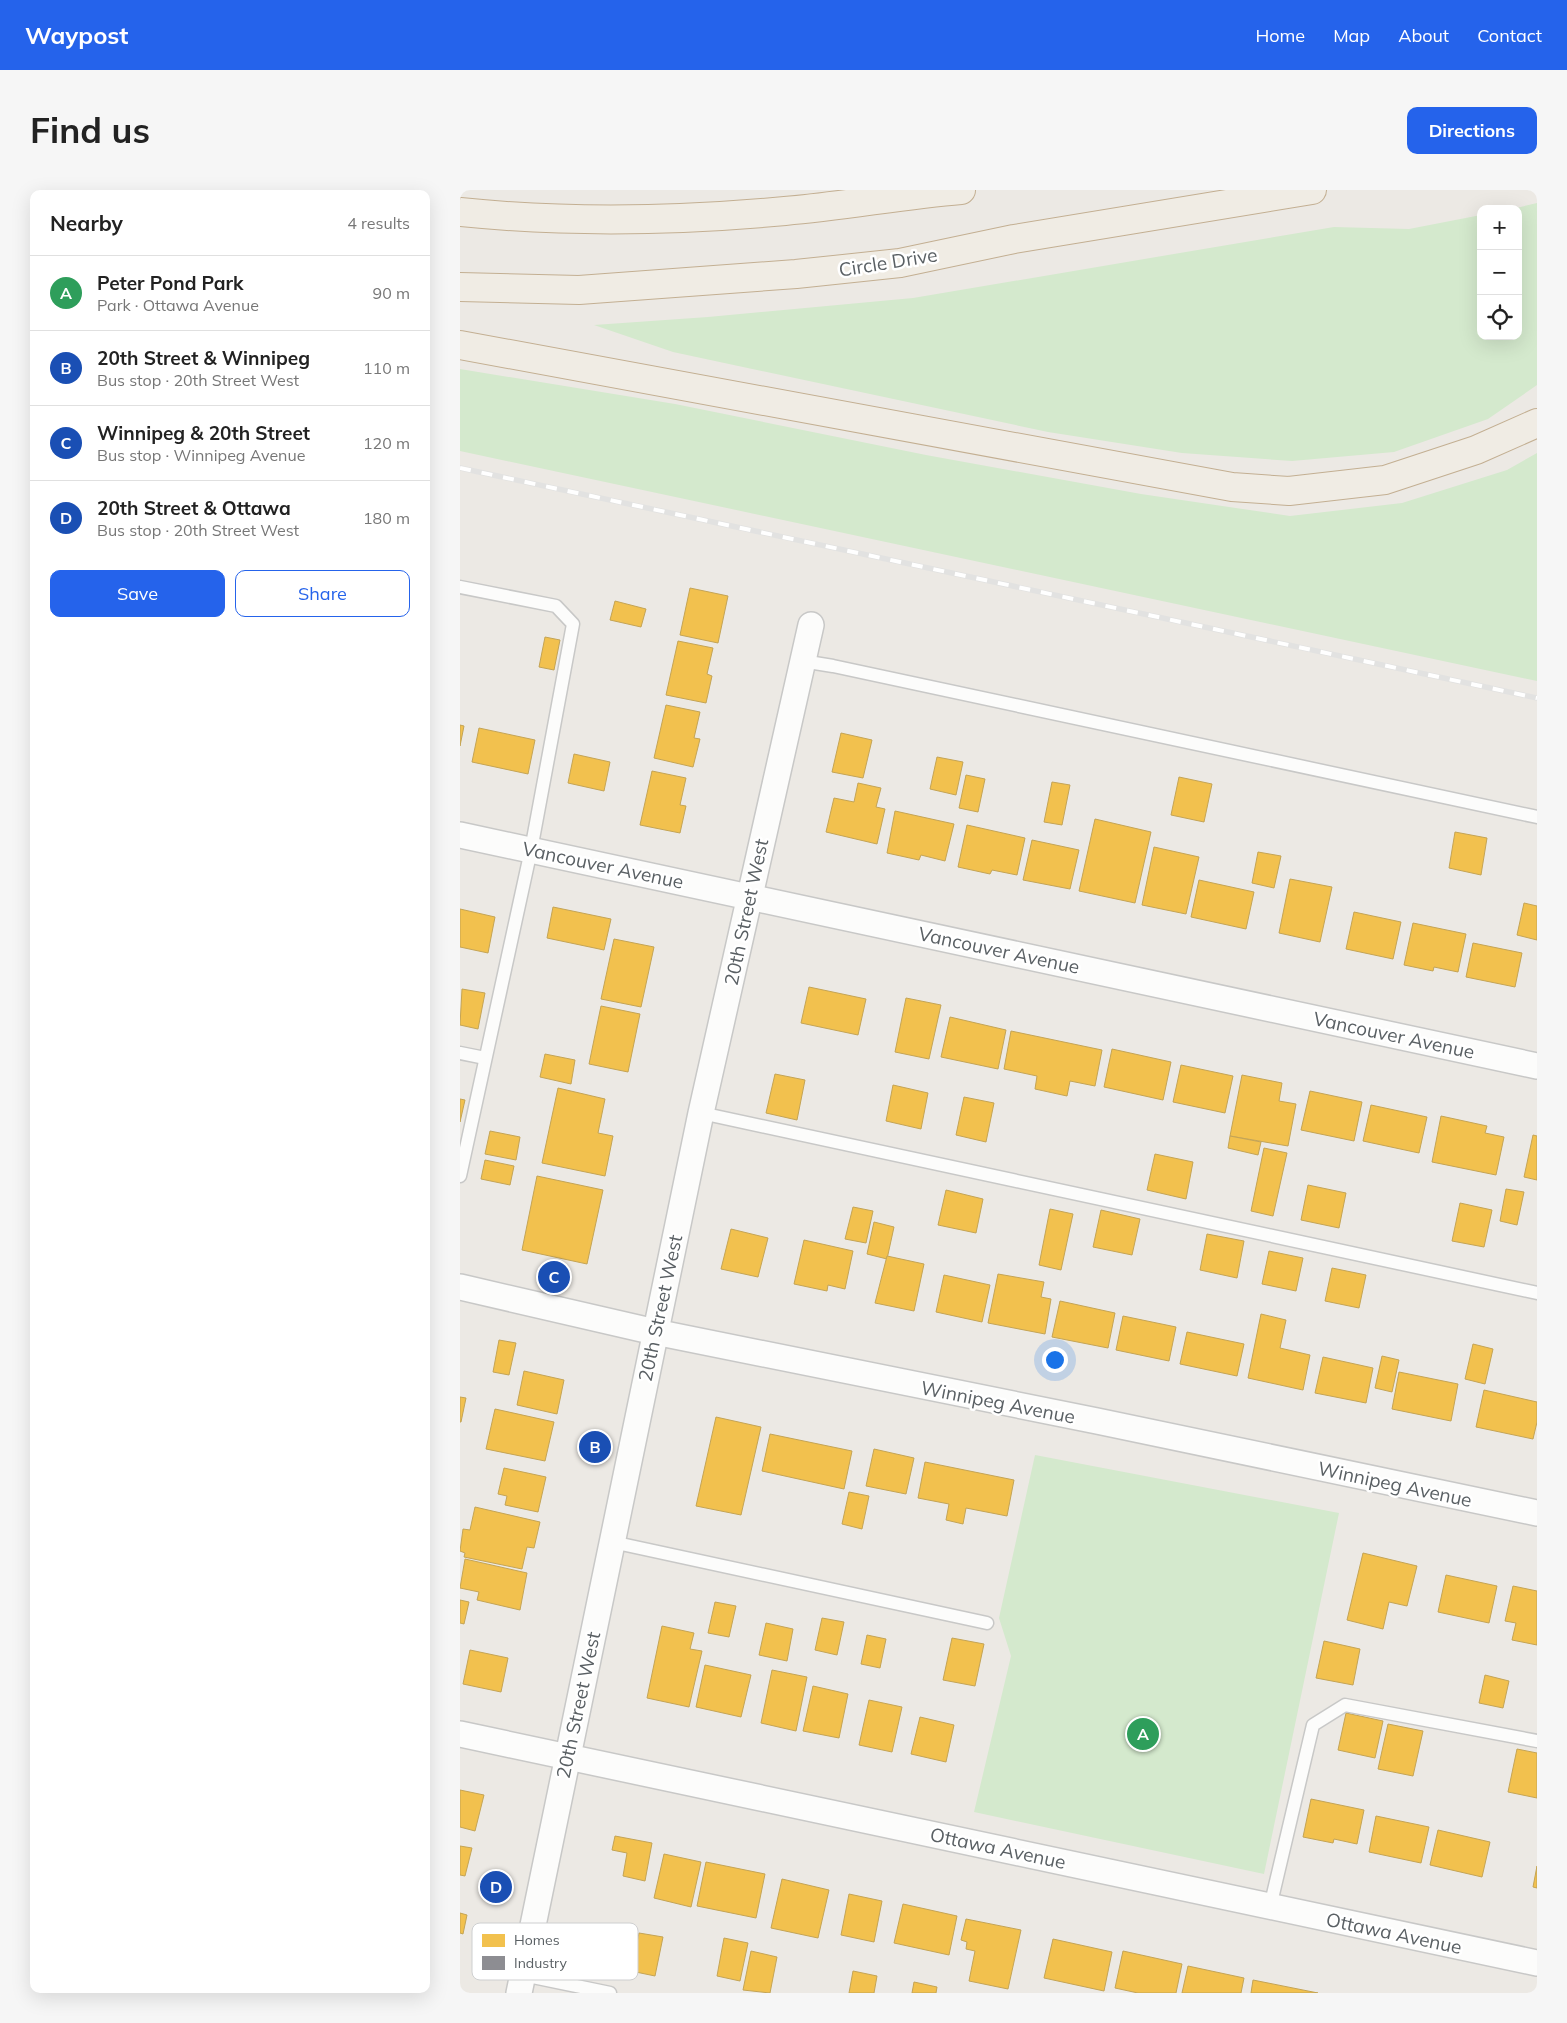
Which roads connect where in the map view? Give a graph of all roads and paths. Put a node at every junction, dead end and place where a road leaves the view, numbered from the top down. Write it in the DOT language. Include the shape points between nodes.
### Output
graph roads {
  1 [pos="961,190"];
  2 [pos="1312,190"];
  3 [pos="460,212"];
  4 [pos="460,287"];
  5 [pos="460,345"];
  6 [pos="1537,423"];
  7 [pos="460,587"];
  8 [pos="811,626"];
  9 [pos="802,661"];
  10 [pos="1537,817"];
  11 [pos="460,835"];
  12 [pos="531,850"];
  13 [pos="749,896"];
  14 [pos="460,1053"];
  15 [pos="485,1058"];
  16 [pos="1537,1066"];
  17 [pos="701,1112"];
  18 [pos="460,1176"];
  19 [pos="460,1287"];
  20 [pos="1537,1293"];
  21 [pos="655,1332"];
  22 [pos="1537,1513"];
  23 [pos="612,1542"];
  24 [pos="987,1623"];
  25 [pos="460,1734"];
  26 [pos="1537,1741"];
  27 [pos="568,1756"];
  28 [pos="1270,1907"];
  29 [pos="534,1923"];
  30 [pos="1537,1963"];
  31 [pos="521,1984"];
  32 [pos="610,1993"];
  1 -- 3 [label="highway" via="719,216 624,220"];
  2 -- 4 [label="highway, Circle Drive" via="1014,239 890,264 598,288"];
  5 -- 6 [label="highway" via="1241,488 1288,491 1385,480 1476,450"];
  7 -- 12 [label="lane" via="556,606 573,624"];
  8 -- 9 [label="street, 20th Street West"];
  9 -- 10 [label="lane"];
  9 -- 13 [label="street, 20th Street West"];
  11 -- 12 [label="street, Vancouver Avenue"];
  12 -- 13 [label="street, Vancouver Avenue"];
  12 -- 15 [label="lane"];
  13 -- 16 [label="street, Vancouver Avenue"];
  13 -- 17 [label="street, 20th Street West"];
  14 -- 15 [label="lane"];
  15 -- 18 [label="lane"];
  17 -- 20 [label="lane"];
  17 -- 21 [label="street, 20th Street West"];
  19 -- 21 [label="street, Winnipeg Avenue"];
  21 -- 22 [label="street, Winnipeg Avenue"];
  21 -- 23 [label="street, 20th Street West"];
  23 -- 24 [label="lane"];
  23 -- 27 [label="street, 20th Street West"];
  25 -- 27 [label="street, Ottawa Avenue"];
  26 -- 28 [label="lane" via="1346,1705 1312,1725"];
  27 -- 28 [label="street, Ottawa Avenue"];
  27 -- 29 [label="street, 20th Street West"];
  28 -- 30 [label="street, Ottawa Avenue"];
  31 -- 32 [label="lane"];
}
